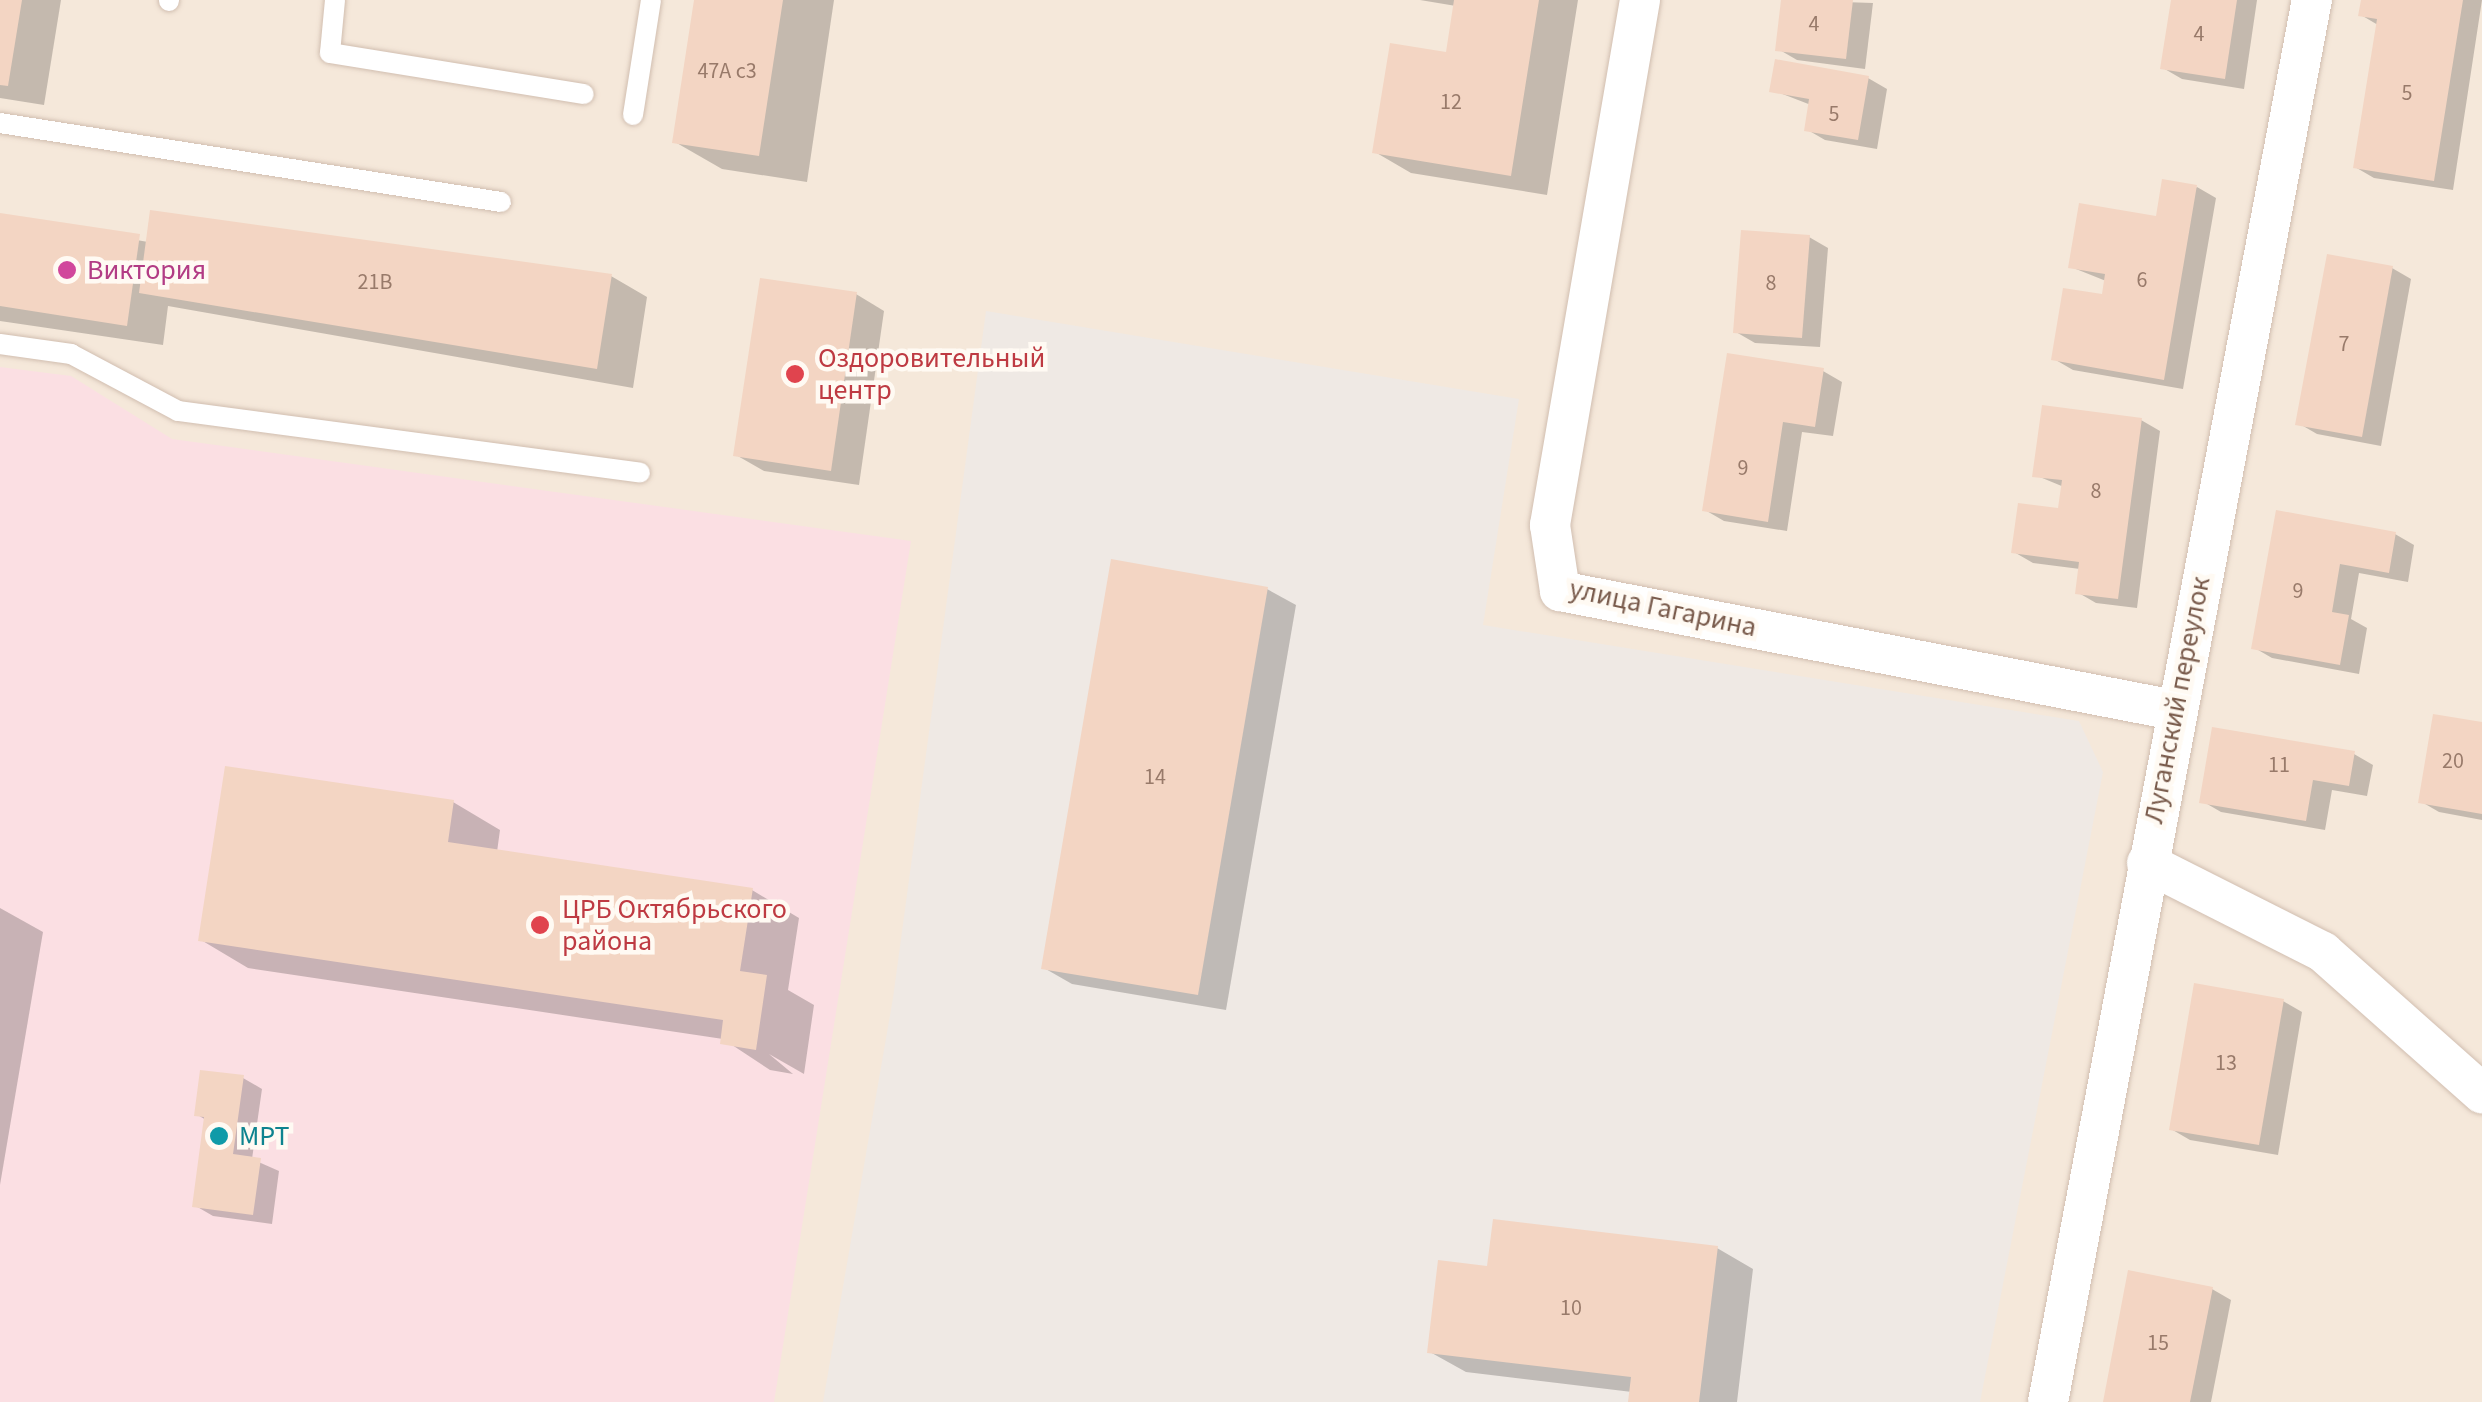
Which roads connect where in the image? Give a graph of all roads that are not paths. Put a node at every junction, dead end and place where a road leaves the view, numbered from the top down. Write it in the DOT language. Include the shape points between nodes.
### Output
graph roads {
  1 [pos="335,0"];
  2 [pos="651,0"];
  3 [pos="1640,0"];
  4 [pos="2312,0"];
  5 [pos="584,94"];
  6 [pos="633,115"];
  7 [pos="0,123"];
  8 [pos="501,202"];
  9 [pos="0,344"];
  10 [pos="640,473"];
  11 [pos="2174,710"];
  12 [pos="2147,864"];
  13 [pos="2482,1093"];
  14 [pos="2048,1402"];
  1 -- 5 [label="lane" via="330,53"];
  2 -- 6 [label="lane"];
  3 -- 11 [label="street, улица Гагарина" via="1550,525 1560,591"];
  4 -- 11 [label="street, Луганский переулок"];
  7 -- 8 [label="lane"];
  9 -- 10 [label="lane" via="71,354 178,411"];
  11 -- 12 [label="street, Луганский переулок"];
  12 -- 13 [label="street" via="2323,952"];
  12 -- 14 [label="street, Луганский переулок"];
}
